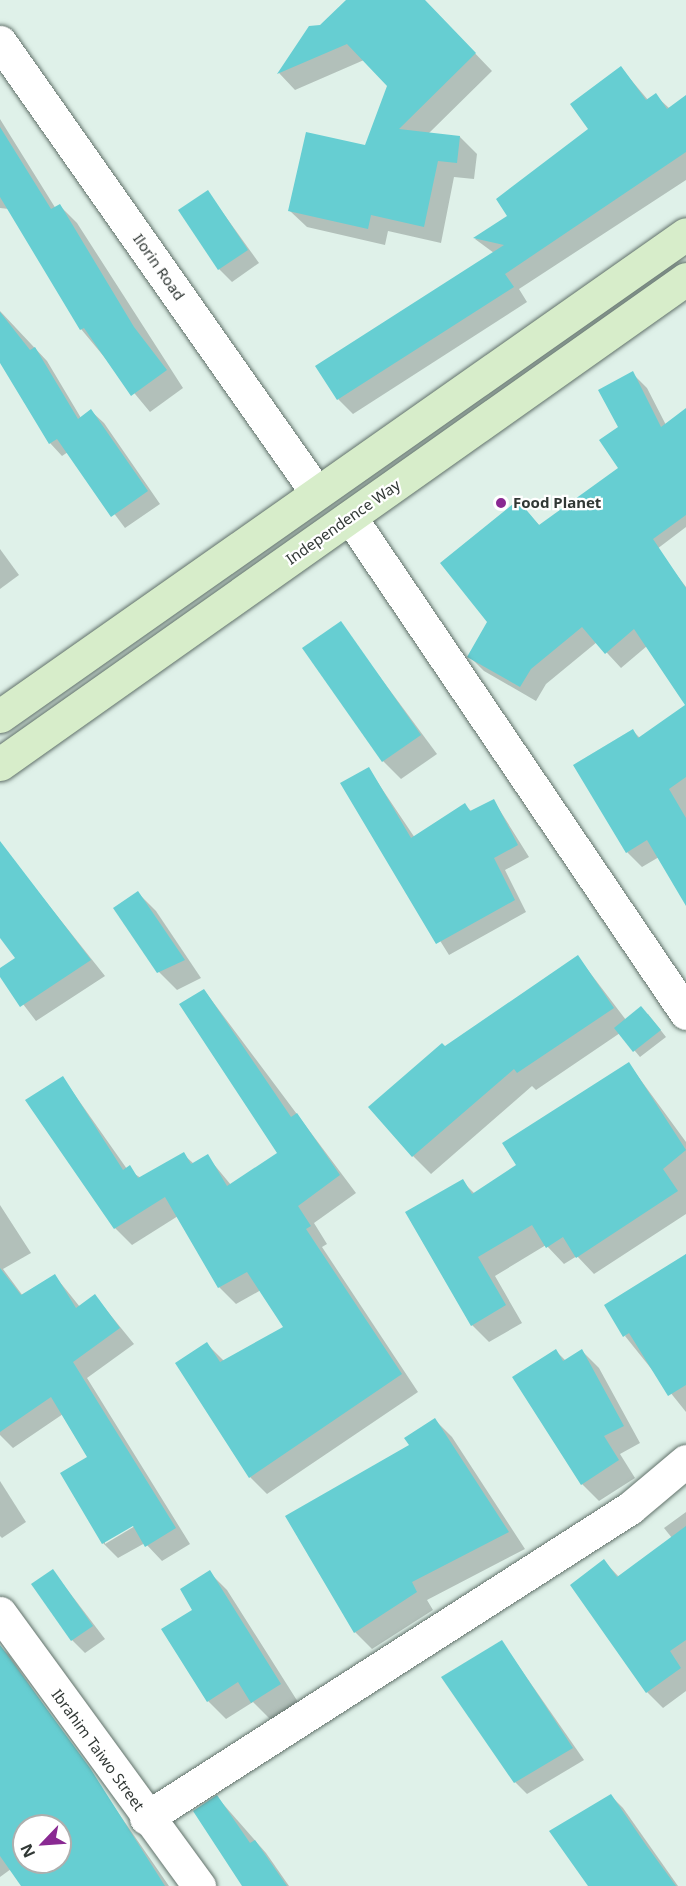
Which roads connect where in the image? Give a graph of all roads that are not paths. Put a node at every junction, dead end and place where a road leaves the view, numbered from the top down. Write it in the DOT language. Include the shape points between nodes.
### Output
graph roads {
  1 [pos="0,42"];
  2 [pos="686,234"];
  3 [pos="686,279"];
  4 [pos="317,493"];
  5 [pos="350,517"];
  6 [pos="0,716"];
  7 [pos="0,764"];
  8 [pos="686,1013"];
  9 [pos="686,1461"];
  10 [pos="0,1613"];
  11 [pos="146,1818"];
  12 [pos="199,1886"];
  1 -- 4 [label="street, Ilorin Road"];
  2 -- 4 [label="main road"];
  3 -- 5 [label="main road, Independence Way"];
  4 -- 6 [label="main road"];
  5 -- 7 [label="main road, Independence Way"];
  5 -- 8 [label="street"];
  9 -- 11 [label="street" via="630,1508"];
  10 -- 11 [label="street, Ibrahim Taiwo Street"];
  11 -- 12 [label="street, Ibrahim Taiwo Street"];
}
